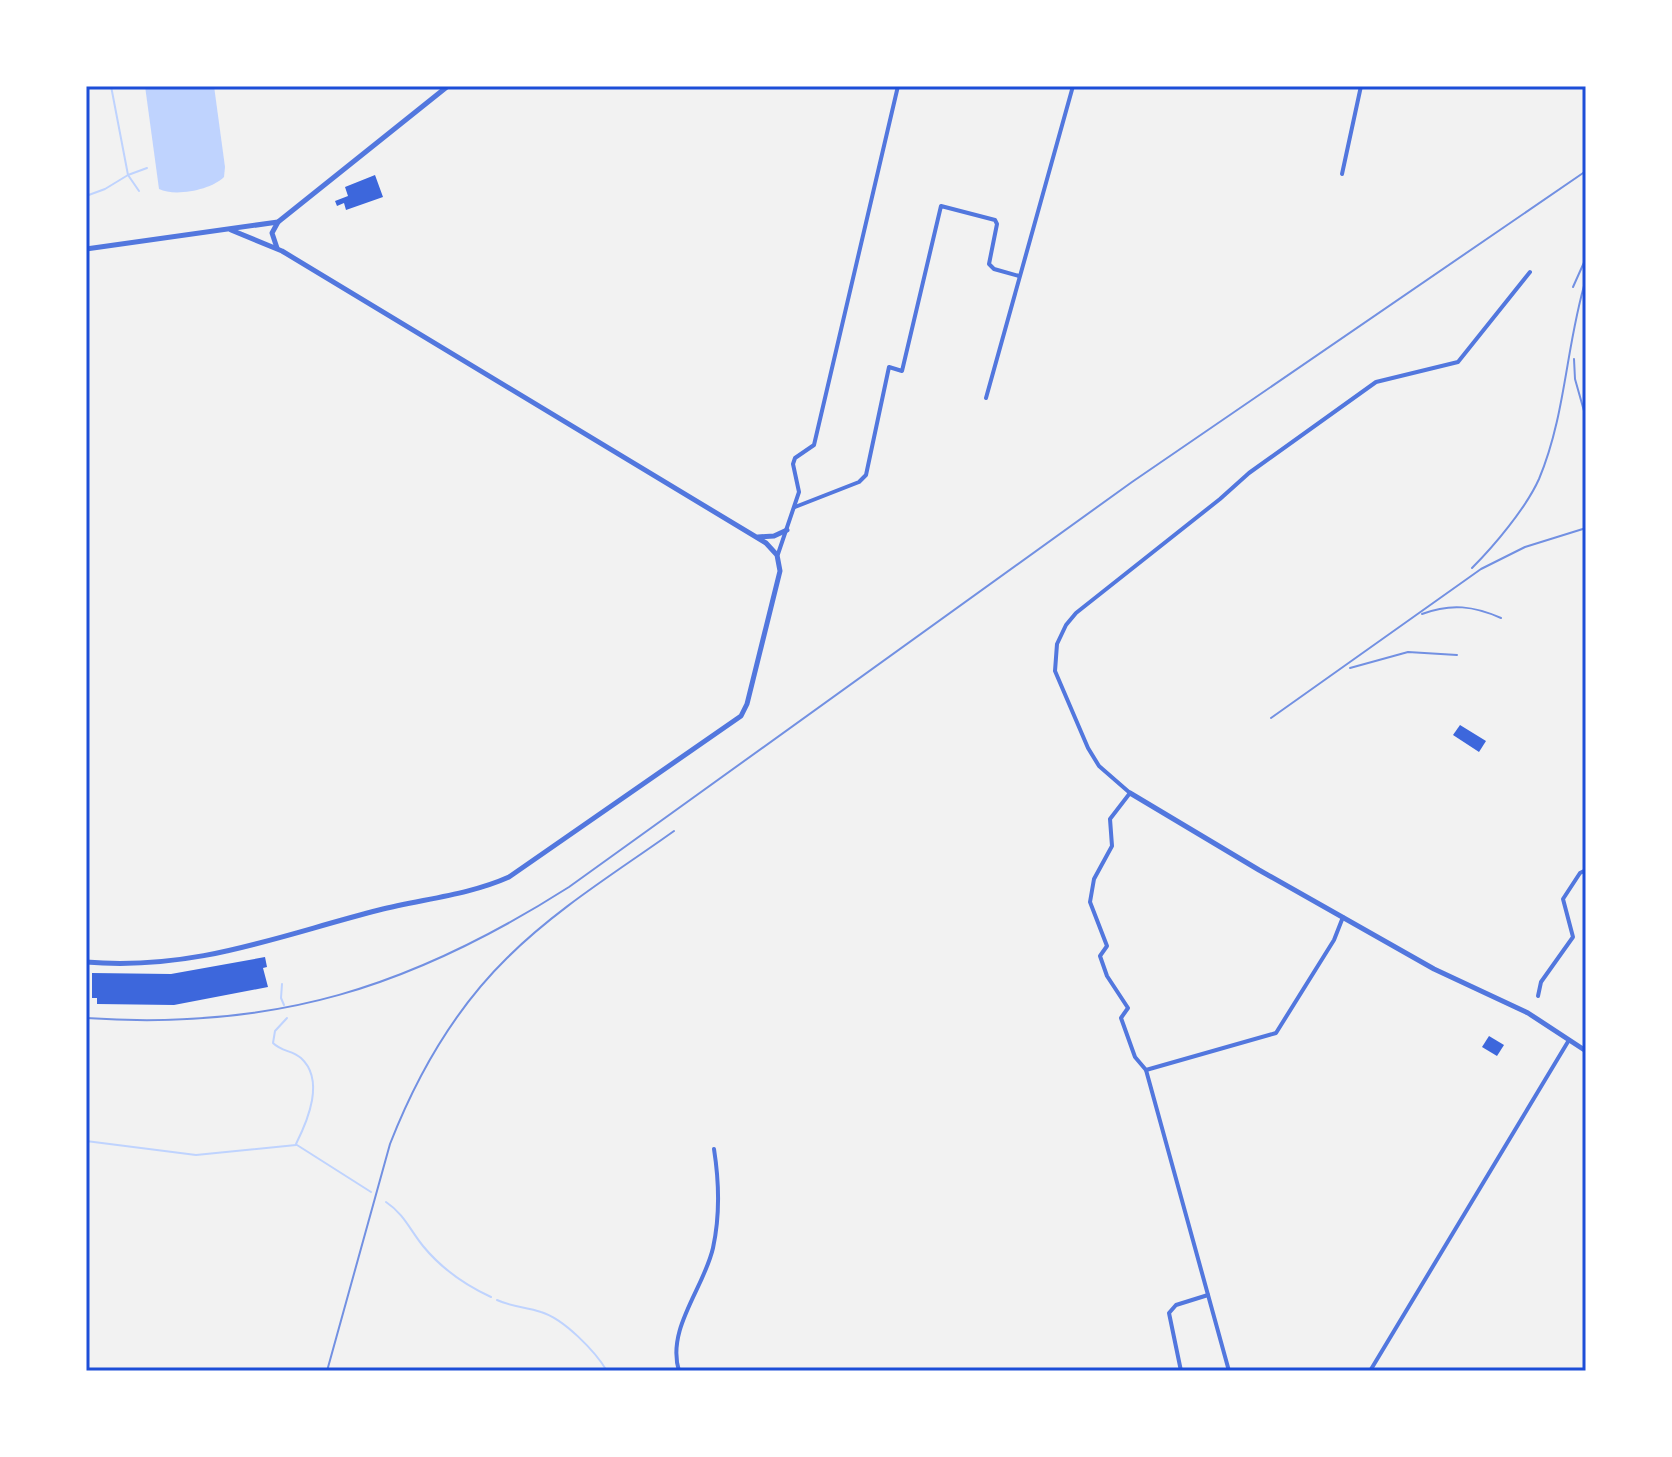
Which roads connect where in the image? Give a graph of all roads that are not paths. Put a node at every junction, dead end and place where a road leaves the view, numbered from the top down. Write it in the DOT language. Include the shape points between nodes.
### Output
graph roads {
  1 [pos="448,86"];
  2 [pos="898,86"];
  3 [pos="1073,86"];
  4 [pos="1361,86"];
  5 [pos="1342,174"];
  6 [pos="278,222"];
  7 [pos="231,230"];
  8 [pos="86,249"];
  9 [pos="277,249"];
  10 [pos="1530,272"];
  11 [pos="1019,276"];
  12 [pos="986,398"];
  13 [pos="795,507"];
  14 [pos="787,530"];
  15 [pos="757,537"];
  16 [pos="777,555"];
  17 [pos="1130,793"];
  18 [pos="1586,870"];
  19 [pos="1343,917"];
  20 [pos="86,962"];
  21 [pos="1538,996"];
  22 [pos="1569,1040"];
  23 [pos="1586,1051"];
  24 [pos="1146,1070"];
  25 [pos="714,1149"];
  26 [pos="1208,1295"];
  27 [pos="679,1371"];
  28 [pos="1181,1371"];
  29 [pos="1229,1371"];
  30 [pos="1370,1371"];
  1 -- 6 [label="street"];
  2 -- 13 [label="street" via="814,445 793,464 799,485"];
  3 -- 11 [label="street"];
  4 -- 5 [label="street"];
  6 -- 7 [label="street"];
  6 -- 9 [label="street" via="271,236"];
  7 -- 8 [label="street"];
  7 -- 9 [label="street"];
  9 -- 15 [label="street"];
  10 -- 17 [label="street" via="1458,362 1383,379 1349,400 1236,482 1066,625 1054,655 1058,680 1093,757"];
  11 -- 12 [label="street"];
  11 -- 13 [label="street" via="989,264 995,220 941,206 902,371 889,367 866,475"];
  13 -- 14 [label="street"];
  14 -- 15 [label="street"];
  14 -- 16 [label="street"];
  15 -- 16 [label="street"];
  16 -- 20 [label="street" via="780,571 741,716 519,871 488,885 228,952 164,962"];
  17 -- 19 [label="street"];
  17 -- 24 [label="street" via="1110,819 1112,846 1094,879 1090,902 1107,946 1100,956 1128,1008 1121,1018 1135,1057"];
  18 -- 21 [label="street" via="1563,899 1573,937 1541,982"];
  19 -- 22 [label="street" via="1434,969 1523,1010"];
  19 -- 24 [label="street" via="1276,1033"];
  22 -- 23 [label="street"];
  22 -- 30 [label="street"];
  24 -- 26 [label="street"];
  25 -- 27 [label="street" via="719,1181 713,1247 677,1339"];
  26 -- 28 [label="street" via="1176,1305 1169,1313"];
  26 -- 29 [label="street"];
}
